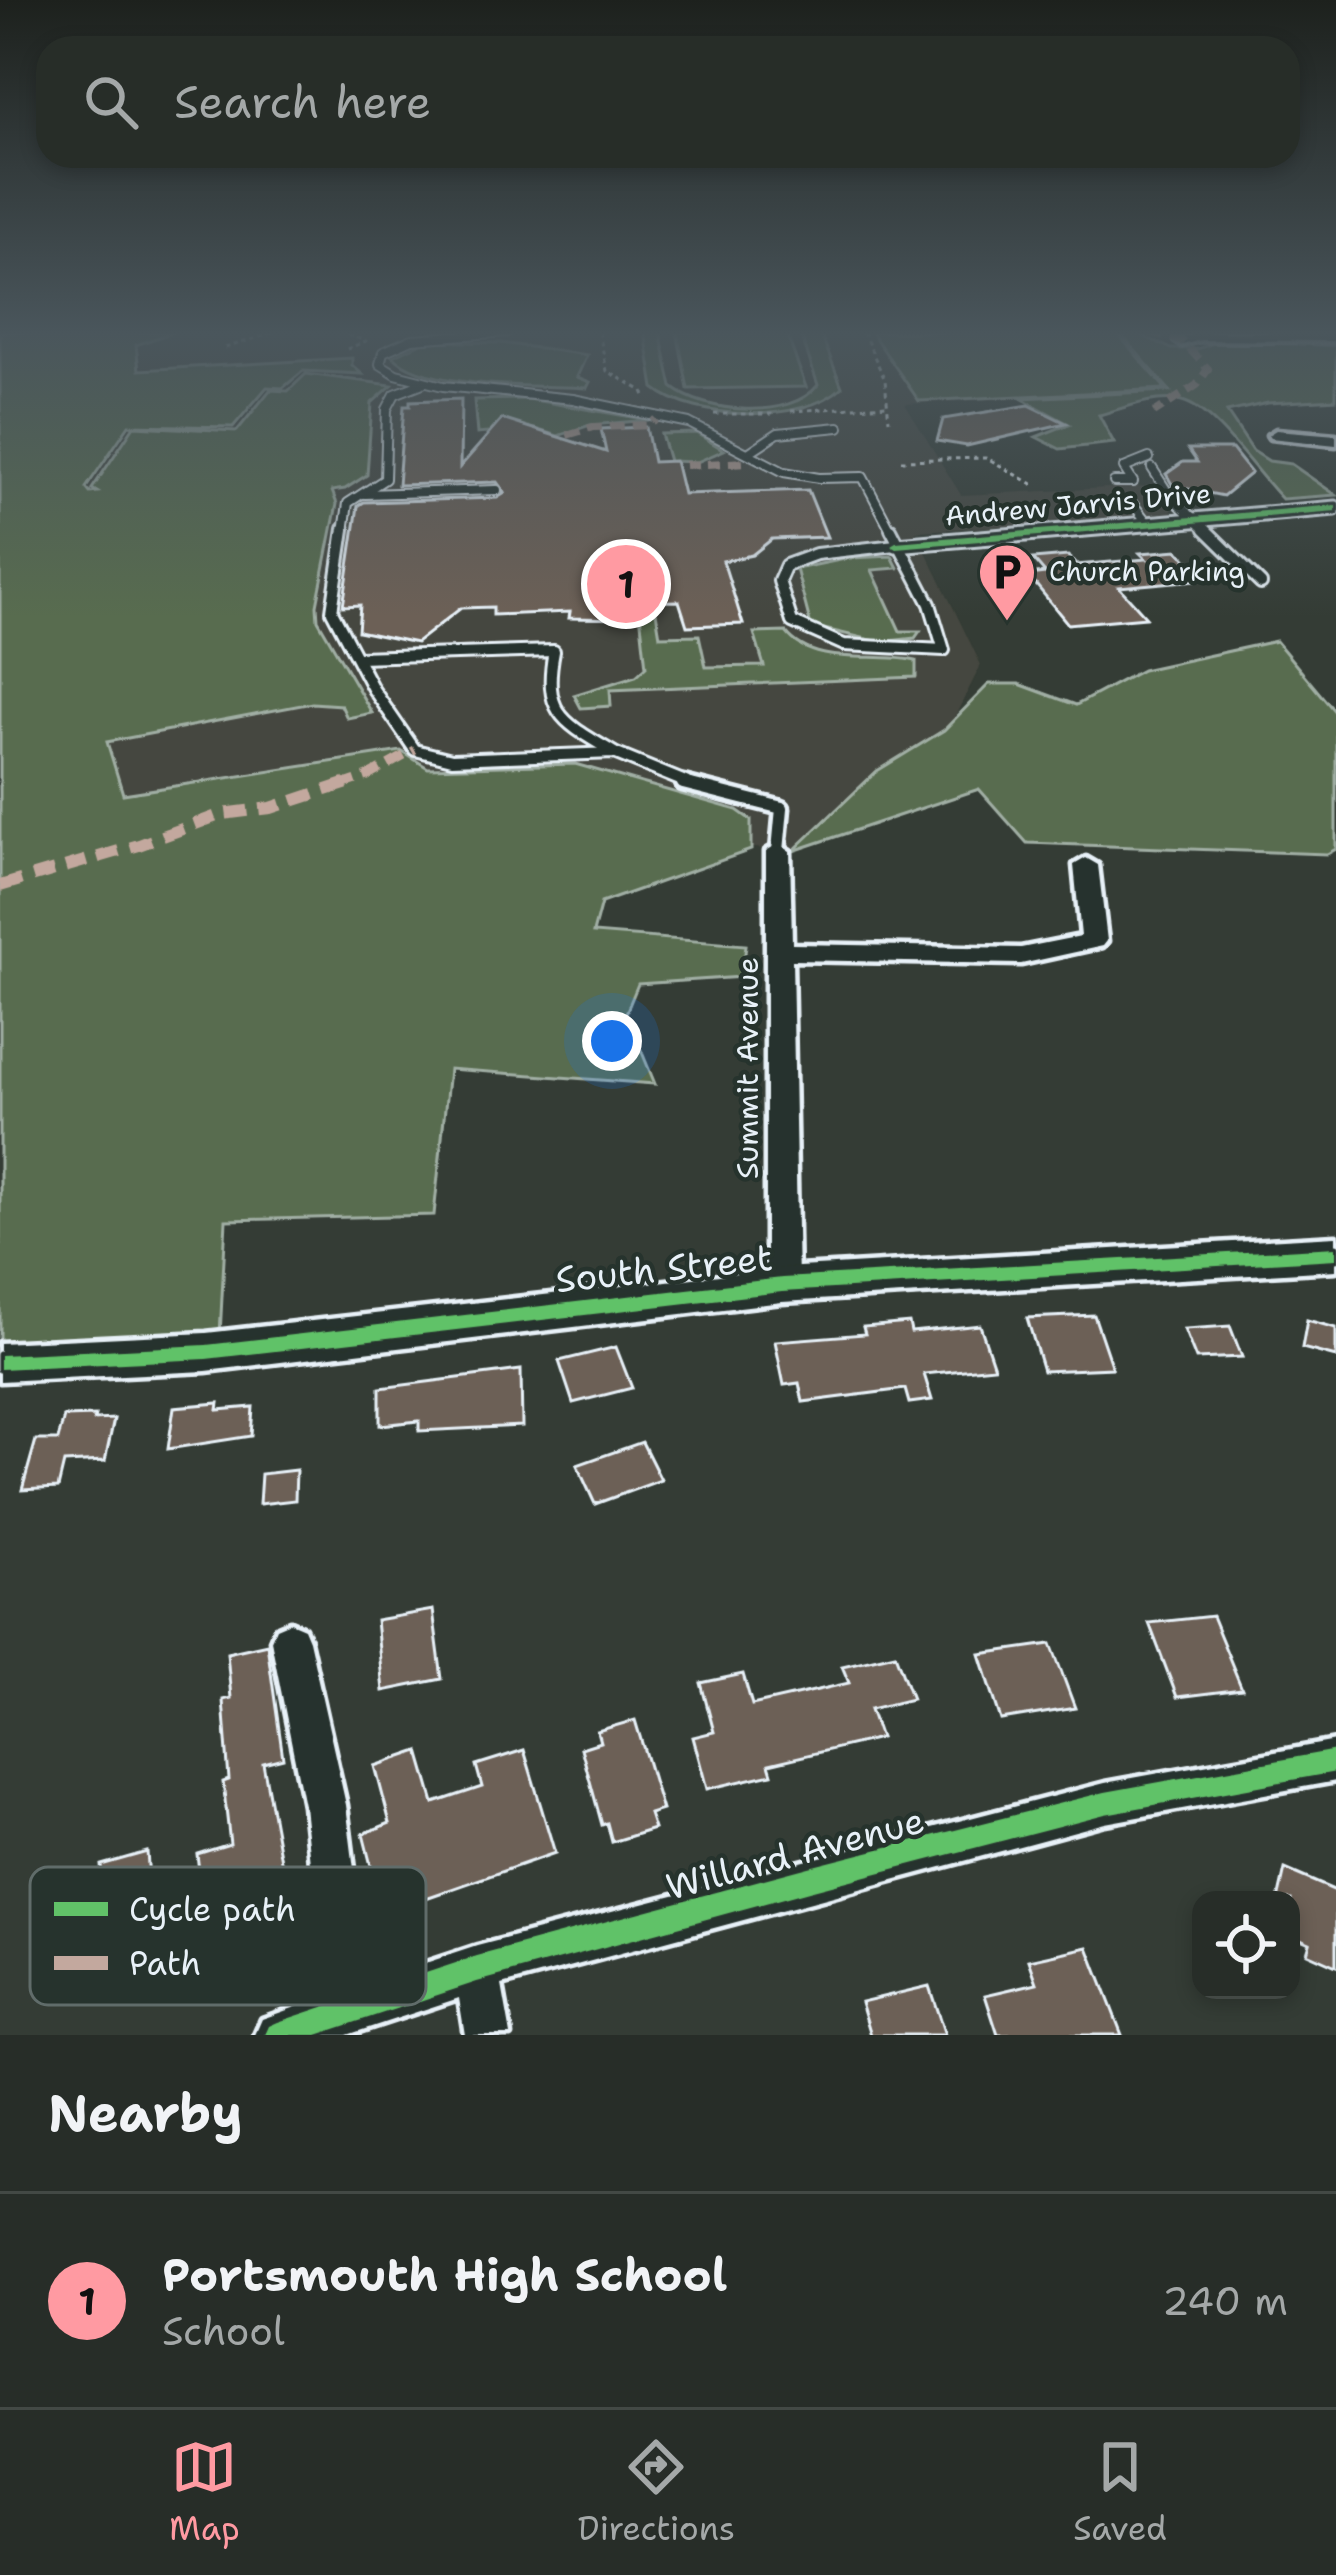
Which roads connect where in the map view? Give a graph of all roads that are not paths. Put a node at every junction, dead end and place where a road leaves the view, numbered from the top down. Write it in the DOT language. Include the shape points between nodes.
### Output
graph roads {
  1 [pos="386,427"];
  2 [pos="697,427"];
  3 [pos="839,427"];
  4 [pos="1276,435"];
  5 [pos="1336,440"];
  6 [pos="748,453"];
  7 [pos="1114,482"];
  8 [pos="497,490"];
  9 [pos="360,494"];
  10 [pos="1132,503"];
  11 [pos="1336,508"];
  12 [pos="1196,518"];
  13 [pos="1148,522"];
  14 [pos="896,544"];
  15 [pos="1261,584"];
  16 [pos="358,657"];
  17 [pos="614,753"];
  18 [pos="778,850"];
  19 [pos="1086,865"];
  20 [pos="782,952"];
  21 [pos="1336,1253"];
  22 [pos="782,1285"];
  23 [pos="0,1362"];
  24 [pos="290,1640"];
  25 [pos="1336,1761"];
  26 [pos="332,1867"];
  27 [pos="477,1969"];
  28 [pos="426,1985"];
  29 [pos="348,2005"];
  30 [pos="361,2005"];
  31 [pos="348,2009"];
  32 [pos="278,2035"];
  33 [pos="488,2035"];
  1 -- 9 [label="lane" via="385,479"];
  2 -- 6 [label="lane"];
  3 -- 6 [label="lane" via="782,430"];
  4 -- 5 [label="street"];
  6 -- 14 [label="lane" via="799,476 863,477"];
  7 -- 12 [label="lane" via="1132,482 1124,468 1151,463 1170,496"];
  8 -- 9 [label="lane"];
  9 -- 16 [label="lane" via="348,503 332,611"];
  10 -- 13 [label="lane"];
  11 -- 12 [label="street, Andrew Jarvis Drive"];
  12 -- 13 [label="street, Andrew Jarvis Drive"];
  12 -- 15 [label="lane"];
  13 -- 14 [label="street, Andrew Jarvis Drive"];
  14 -- 14 [label="lane" via="785,565 779,581 792,622 849,644 944,650 930,604"];
  16 -- 17 [label="lane" via="415,751"];
  16 -- 17 [label="lane" via="554,651 545,692 551,705"];
  17 -- 18 [label="lane" via="673,780 782,808"];
  18 -- 20 [label="street, Summit Avenue"];
  19 -- 20 [label="street" via="1094,941 1021,956"];
  20 -- 22 [label="street, Summit Avenue"];
  21 -- 22 [label="street, South Street"];
  22 -- 23 [label="street, South Street" via="206,1352"];
  24 -- 26 [label="street"];
  25 -- 27 [label="street, Willard Avenue" via="1105,1803"];
  27 -- 28 [label="street, Willard Avenue"];
  27 -- 33 [label="street"];
  29 -- 31 [label="street"];
  30 -- 31 [label="street, Willard Avenue"];
  31 -- 32 [label="street, Willard Avenue"];
}
